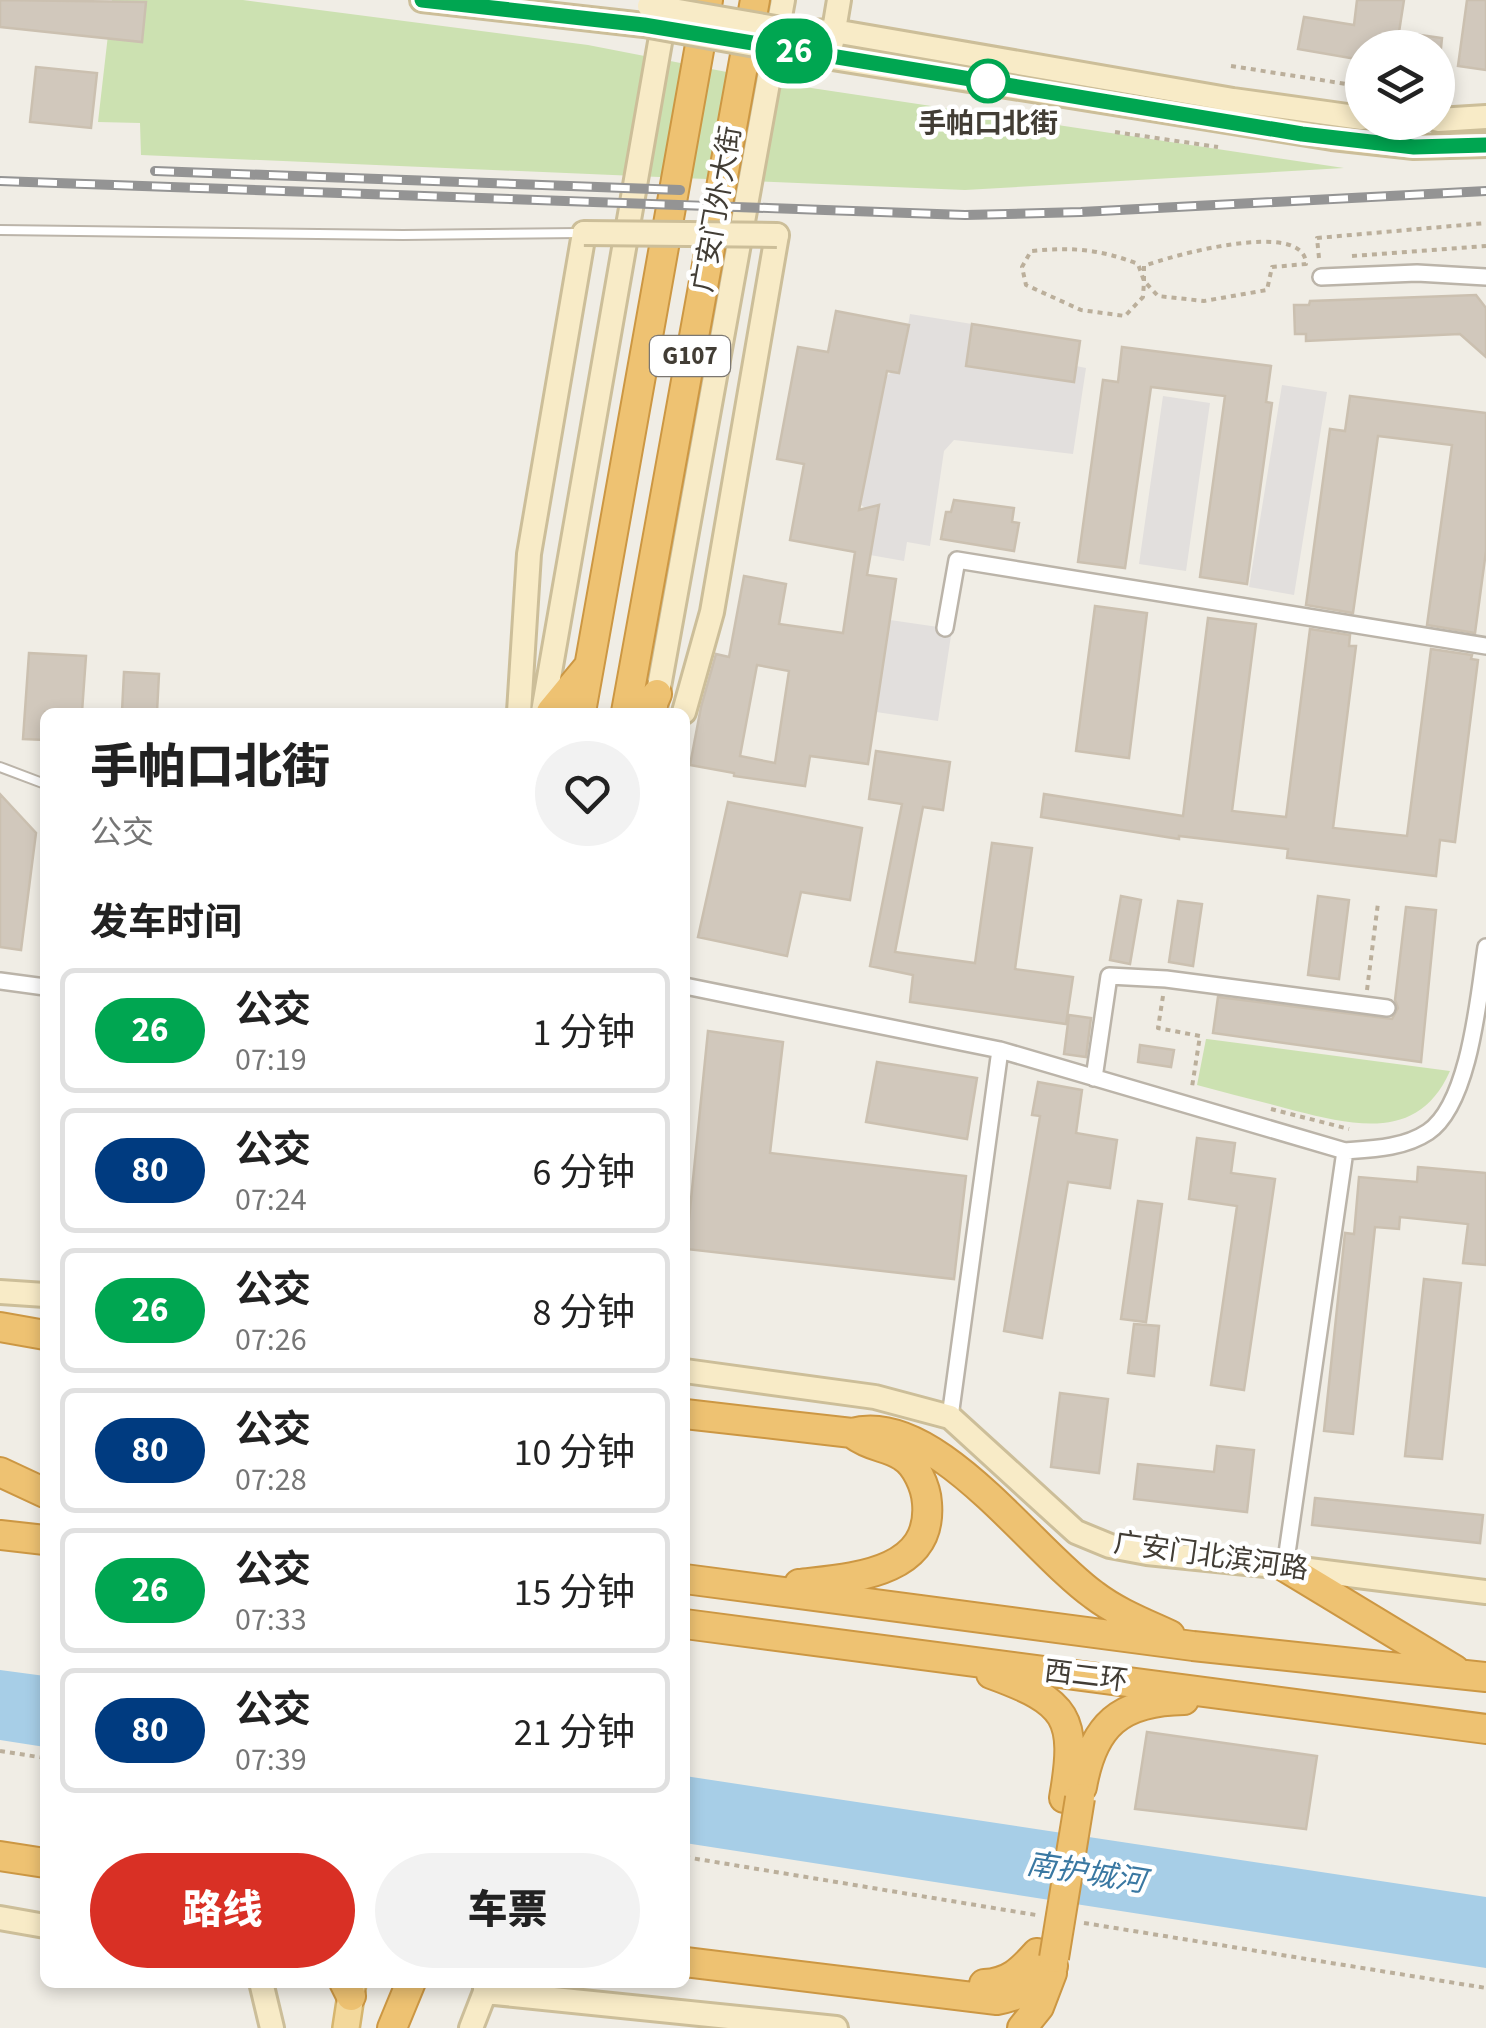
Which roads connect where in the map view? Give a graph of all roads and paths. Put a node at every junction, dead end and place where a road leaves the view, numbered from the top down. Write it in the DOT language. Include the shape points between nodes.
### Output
graph roads {
  1 [pos="422,0"];
  2 [pos="708,0"];
  3 [pos="755,0"];
  4 [pos="783,0"];
  5 [pos="839,0"];
  6 [pos="648,8"];
  7 [pos="834,30"];
  8 [pos="797,42"];
  9 [pos="830,55"];
  10 [pos="1231,66"];
  11 [pos="1345,84"];
  12 [pos="1345,116"];
  13 [pos="1486,118"];
  14 [pos="1455,119"];
  15 [pos="1115,132"];
  16 [pos="1486,144"];
  17 [pos="1218,147"];
  18 [pos="1486,223"];
  19 [pos="0,230"];
  20 [pos="584,233"];
  21 [pos="1486,246"];
  22 [pos="1338,258"];
  23 [pos="1319,259"];
  24 [pos="1486,276"];
  25 [pos="1321,277"];
  26 [pos="1144,281"];
  27 [pos="945,628"];
  28 [pos="1486,646"];
  29 [pos="590,665"];
  30 [pos="654,706"];
  31 [pos="519,708"];
  32 [pos="548,708"];
  33 [pos="551,708"];
  34 [pos="582,708"];
  35 [pos="627,708"];
  36 [pos="685,708"];
  37 [pos="0,767"];
  38 [pos="40,782"];
  39 [pos="1378,904"];
  40 [pos="1486,947"];
  41 [pos="1166,979"];
  42 [pos="0,981"];
  43 [pos="40,986"];
  44 [pos="690,987"];
  45 [pos="1482,1002"];
  46 [pos="1365,1005"];
  47 [pos="1387,1008"];
  48 [pos="1000,1050"];
  49 [pos="1094,1078"];
  50 [pos="1192,1089"];
  51 [pos="1262,1107"];
  52 [pos="1349,1129"];
  53 [pos="1345,1151"];
  54 [pos="0,1292"];
  55 [pos="40,1295"];
  56 [pos="690,1372"];
  57 [pos="690,1415"];
  58 [pos="950,1417"];
  59 [pos="852,1433"];
  60 [pos="0,1472"];
  61 [pos="0,1488"];
  62 [pos="40,1491"];
  63 [pos="40,1492"];
  64 [pos="0,1534"];
  65 [pos="40,1539"];
  66 [pos="1285,1566"];
  67 [pos="690,1580"];
  68 [pos="762,1589"];
  69 [pos="1486,1592"];
  70 [pos="690,1625"];
  71 [pos="1194,1646"];
  72 [pos="892,1652"];
  73 [pos="1473,1675"];
  74 [pos="1266,1698"];
  75 [pos="1486,1729"];
  76 [pos="0,1751"];
  77 [pos="40,1757"];
  78 [pos="1072,1798"];
  79 [pos="0,1856"];
  80 [pos="40,1862"];
  81 [pos="0,1918"];
  82 [pos="40,1925"];
  83 [pos="690,1950"];
  84 [pos="1048,1959"];
  85 [pos="726,1961"];
  86 [pos="690,1962"];
  87 [pos="262,1988"];
  88 [pos="350,1988"];
  89 [pos="394,1988"];
  90 [pos="408,1988"];
  91 [pos="485,1988"];
  92 [pos="494,1988"];
  93 [pos="272,2028"];
  94 [pos="346,2028"];
  95 [pos="389,2028"];
  96 [pos="471,2028"];
  97 [pos="836,2028"];
  98 [pos="1022,2028"];
  1 -- 6 [label="street"];
  2 -- 29 [label="highway, 广安门外大街 / G107"];
  3 -- 35 [label="highway, 广安门外大街 / G107"];
  4 -- 30 [label="street, 广安门外大街"];
  5 -- 7 [label="street"];
  6 -- 8 [label="street, bridge"];
  6 -- 32 [label="street"];
  7 -- 8 [label="street"];
  7 -- 9 [label="street"];
  7 -- 12 [label="street"];
  8 -- 9 [label="street"];
  9 -- 16 [label="street" via="1302,134 1414,147"];
  10 -- 11 [label="path"];
  13 -- 14 [label="street"];
  15 -- 17 [label="path"];
  18 -- 23 [label="path" via="1317,238"];
  19 -- 20 [label="lane"];
  20 -- 31 [label="street" via="529,554"];
  20 -- 36 [label="street, bridge" via="777,235 712,612"];
  21 -- 22 [label="path"];
  24 -- 25 [label="street"];
  26 -- 26 [label="path" via="1138,264 1072,246 1031,252 1022,267 1026,285 1081,310 1125,316 1144,297"];
  26 -- 26 [label="path" via="1144,266 1172,254 1264,240 1298,247 1306,256 1306,264 1272,267 1268,290 1204,301 1158,296"];
  27 -- 28 [label="street" via="957,560"];
  29 -- 33 [label="highway"];
  29 -- 34 [label="highway, 广安门外大街 / G107"];
  37 -- 38 [label="lane"];
  39 -- 46 [label="path"];
  40 -- 45 [label="street"];
  41 -- 46 [label="street"];
  41 -- 49 [label="street" via="1109,976"];
  41 -- 50 [label="path" via="1158,1028 1200,1036"];
  42 -- 43 [label="street"];
  44 -- 48 [label="street"];
  45 -- 53 [label="street" via="1450,1107 1430,1131 1390,1148"];
  46 -- 47 [label="street"];
  48 -- 49 [label="street"];
  48 -- 58 [label="street"];
  49 -- 53 [label="street"];
  51 -- 52 [label="path"];
  53 -- 66 [label="street"];
  54 -- 55 [label="street"];
  56 -- 58 [label="street, 广安门北滨河路" via="875,1396"];
  57 -- 59 [label="highway"];
  58 -- 66 [label="street, 广安门北滨河路" via="1076,1532 1147,1553"];
  59 -- 68 [label="highway" via="903,1456 923,1483 928,1506 913,1549 897,1565 860,1576"];
  59 -- 71 [label="highway" via="866,1429 914,1439 1095,1597"];
  60 -- 62 [label="highway"];
  61 -- 63 [label="highway"];
  64 -- 65 [label="highway"];
  66 -- 69 [label="street, 广安门北滨河路"];
  66 -- 73 [label="highway"];
  67 -- 68 [label="highway, 西二环"];
  68 -- 71 [label="highway, 西二环"];
  70 -- 72 [label="highway, 西二环"];
  71 -- 73 [label="highway, 西二环"];
  72 -- 74 [label="highway, 西二环"];
  72 -- 78 [label="highway" via="968,1666 1052,1702 1068,1725"];
  74 -- 75 [label="highway, 西二环"];
  74 -- 78 [label="highway" via="1134,1706 1094,1742"];
  76 -- 77 [label="path"];
  78 -- 84 [label="highway"];
  79 -- 80 [label="highway"];
  81 -- 82 [label="street"];
  83 -- 85 [label="highway"];
  84 -- 85 [label="highway" via="1000,1984"];
  84 -- 98 [label="highway" via="1039,2007"];
  85 -- 86 [label="highway"];
  87 -- 93 [label="street"];
  88 -- 94 [label="main road"];
  89 -- 95 [label="main road"];
  90 -- 95 [label="highway"];
  91 -- 96 [label="street"];
  92 -- 97 [label="street"];
}
